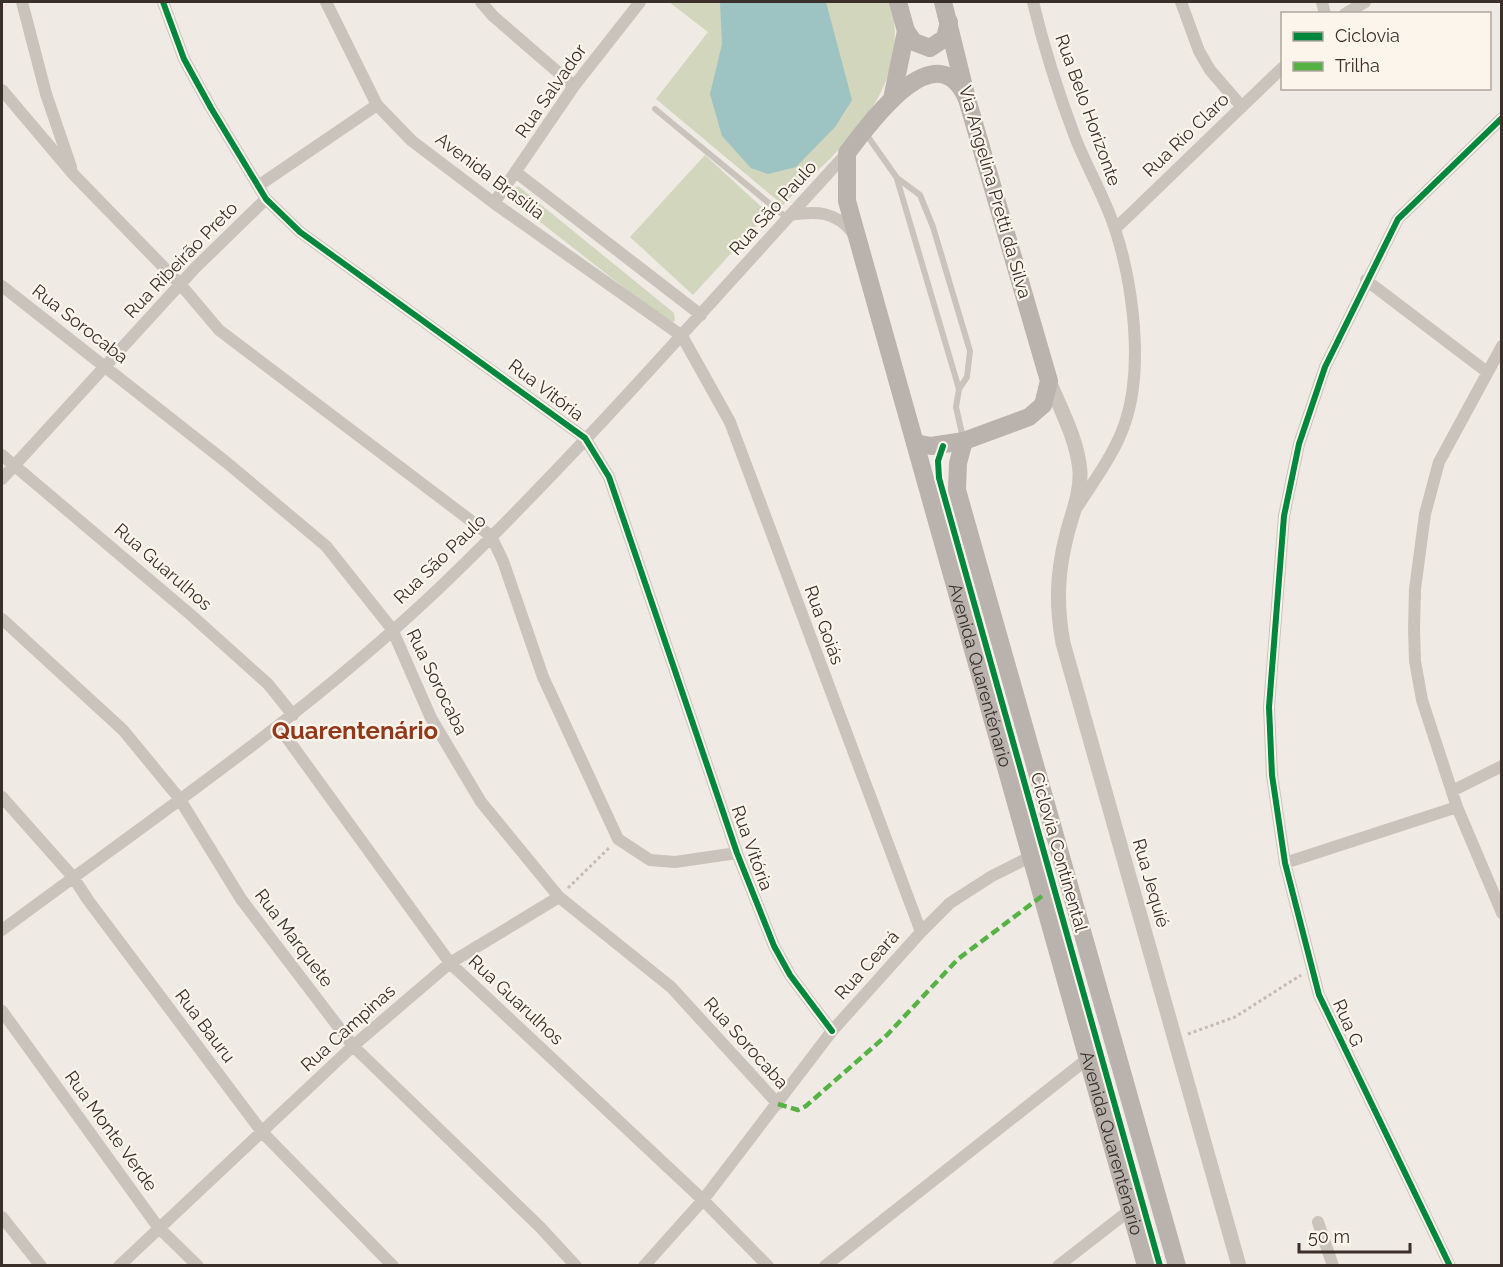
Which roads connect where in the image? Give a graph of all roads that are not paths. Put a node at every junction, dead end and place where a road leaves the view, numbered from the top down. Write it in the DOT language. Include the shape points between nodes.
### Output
graph roads {
  1 [pos="22,2"];
  2 [pos="163,2"];
  3 [pos="326,2"];
  4 [pos="480,2"];
  5 [pos="640,2"];
  6 [pos="898,2"];
  7 [pos="944,2"];
  8 [pos="1033,2"];
  9 [pos="1181,2"];
  10 [pos="1365,2"];
  11 [pos="1348,12"];
  12 [pos="949,22"];
  13 [pos="906,31"];
  14 [pos="1281,69"];
  15 [pos="574,86"];
  16 [pos="2,90"];
  17 [pos="892,99"];
  18 [pos="967,99"];
  19 [pos="377,105"];
  20 [pos="1242,106"];
  21 [pos="655,109"];
  22 [pos="1502,118"];
  23 [pos="864,132"];
  24 [pos="847,153"];
  25 [pos="517,173"];
  26 [pos="74,175"];
  27 [pos="897,178"];
  28 [pos="258,186"];
  29 [pos="266,199"];
  30 [pos="494,203"];
  31 [pos="789,216"];
  32 [pos="1115,229"];
  33 [pos="859,240"];
  34 [pos="1366,280"];
  35 [pos="181,285"];
  36 [pos="2,286"];
  37 [pos="701,315"];
  38 [pos="682,336"];
  39 [pos="1502,346"];
  40 [pos="105,366"];
  41 [pos="1486,372"];
  42 [pos="1049,381"];
  43 [pos="959,389"];
  44 [pos="585,438"];
  45 [pos="964,441"];
  46 [pos="915,443"];
  47 [pos="2,455"];
  48 [pos="15,465"];
  49 [pos="2,479"];
  50 [pos="1076,509"];
  51 [pos="491,536"];
  52 [pos="2,620"];
  53 [pos="392,629"];
  54 [pos="293,715"];
  55 [pos="279,727"];
  56 [pos="1502,766"];
  57 [pos="1452,791"];
  58 [pos="2,797"];
  59 [pos="179,798"];
  60 [pos="1457,807"];
  61 [pos="737,853"];
  62 [pos="1030,857"];
  63 [pos="1285,863"];
  64 [pos="73,877"];
  65 [pos="559,897"];
  66 [pos="1502,914"];
  67 [pos="2,930"];
  68 [pos="921,932"];
  69 [pos="450,963"];
  70 [pos="2,1011"];
  71 [pos="832,1031"];
  72 [pos="353,1046"];
  73 [pos="1086,1060"];
  74 [pos="778,1104"];
  75 [pos="262,1132"];
  76 [pos="703,1200"];
  77 [pos="1130,1210"];
  78 [pos="2,1216"];
  79 [pos="1318,1222"];
  80 [pos="158,1227"];
  81 [pos="41,1266"];
  82 [pos="118,1266"];
  83 [pos="198,1266"];
  84 [pos="393,1266"];
  85 [pos="576,1266"];
  86 [pos="644,1266"];
  87 [pos="768,1266"];
  88 [pos="825,1266"];
  89 [pos="1058,1266"];
  90 [pos="1146,1266"];
  91 [pos="1177,1266"];
  92 [pos="1239,1266"];
  93 [pos="1333,1266"];
  94 [pos="1450,1266"];
  1 -- 26 [label="street" via="46,94"];
  2 -- 28 [label="street, Rua Vitória" via="184,59"];
  3 -- 19 [label="street, Avenida Brasília"];
  4 -- 15 [label="street"];
  5 -- 15 [label="street, Rua Salvador"];
  6 -- 13 [label="main road"];
  7 -- 12 [label="main road, Via Angelina Pretti da Silva"];
  8 -- 32 [label="street, Rua Belo Horizonte" via="1045,55"];
  9 -- 20 [label="street" via="1210,70"];
  10 -- 11 [label="street"];
  12 -- 13 [label="main road" via="945,38 930,48 914,42"];
  12 -- 18 [label="main road, Via Angelina Pretti da Silva"];
  13 -- 17 [label="main road"];
  14 -- 20 [label="street, Rua Rio Claro"];
  15 -- 25 [label="street, Rua Salvador"];
  16 -- 26 [label="street"];
  17 -- 18 [label="main road" via="913,81 936,74 956,82"];
  17 -- 23 [label="main road"];
  18 -- 42 [label="main road, Via Angelina Pretti da Silva"];
  19 -- 28 [label="street"];
  19 -- 30 [label="street, Avenida Brasília" via="412,141"];
  20 -- 32 [label="street, Rua Rio Claro"];
  21 -- 31 [label="lane"];
  22 -- 34 [label="street, Rua G" via="1398,219"];
  23 -- 24 [label="main road"];
  23 -- 27 [label="lane"];
  24 -- 31 [label="street, Rua São Paulo"];
  24 -- 33 [label="main road, Avenida Quarenténario" via="847,201"];
  25 -- 30 [label="street, Rua Salvador"];
  25 -- 37 [label="street, Avenida Brasília"];
  26 -- 35 [label="street"];
  27 -- 43 [label="lane"];
  27 -- 43 [label="lane" via="921,195 948,274 970,351 967,377"];
  28 -- 29 [label="street, Rua Vitória"];
  29 -- 35 [label="street, Rua Ribeirão Preto"];
  29 -- 44 [label="street, Rua Vitória" via="300,232"];
  30 -- 38 [label="street, Avenida Brasília"];
  31 -- 33 [label="street" via="821,212 833,216 844,222"];
  31 -- 37 [label="street, Rua São Paulo"];
  32 -- 50 [label="street, Rua Belo Horizonte" via="1131,300 1133,381 1126,420 1116,446"];
  33 -- 46 [label="main road, Avenida Quarenténario"];
  34 -- 41 [label="street"];
  34 -- 63 [label="street, Rua G" via="1325,367 1299,444 1284,516 1269,707 1272,775"];
  35 -- 40 [label="street, Rua Ribeirão Preto"];
  35 -- 51 [label="street" via="219,330"];
  36 -- 40 [label="street, Rua Sorocaba"];
  37 -- 38 [label="street, Rua São Paulo"];
  38 -- 44 [label="street, Rua São Paulo"];
  38 -- 68 [label="street, Rua Goiás" via="730,422"];
  39 -- 41 [label="street"];
  40 -- 48 [label="street, Rua Ribeirão Preto"];
  40 -- 53 [label="street, Rua Sorocaba" via="326,546"];
  41 -- 57 [label="street" via="1439,462 1425,514 1415,590 1415,661 1422,700"];
  42 -- 45 [label="main road" via="1047,397 1037,412"];
  42 -- 50 [label="street, Rua Jequié" via="1077,454 1080,474"];
  43 -- 45 [label="lane" via="956,407"];
  44 -- 51 [label="street, Rua São Paulo"];
  44 -- 61 [label="street, Rua Vitória" via="609,477"];
  45 -- 46 [label="main road" via="931,446"];
  45 -- 91 [label="main road" via="957,490"];
  46 -- 62 [label="main road, Avenida Quarenténario"];
  47 -- 48 [label="street, Rua Guarulhos"];
  48 -- 49 [label="street, Rua Ribeirão Preto"];
  48 -- 54 [label="street, Rua Guarulhos" via="234,653 268,684"];
  50 -- 92 [label="street, Rua Jequié" via="1060,564 1057,595 1063,643"];
  51 -- 53 [label="street, Rua São Paulo"];
  51 -- 61 [label="street" via="543,677 618,839 650,860 675,862"];
  52 -- 59 [label="street, Rua Marquete" via="123,730"];
  53 -- 54 [label="street, Rua São Paulo"];
  53 -- 65 [label="street, Rua Sorocaba" via="432,718 481,802"];
  54 -- 55 [label="street, Rua São Paulo"];
  55 -- 59 [label="street, Rua São Paulo"];
  55 -- 69 [label="street, Rua Guarulhos"];
  56 -- 57 [label="street"];
  57 -- 60 [label="street"];
  58 -- 64 [label="street, Rua Bauru"];
  59 -- 64 [label="street, Rua São Paulo"];
  59 -- 72 [label="street, Rua Marquete" via="241,898"];
  60 -- 63 [label="street"];
  60 -- 66 [label="street"];
  61 -- 71 [label="street, Rua Vitória" via="774,946 790,975"];
  62 -- 68 [label="street, Rua Ceará" via="950,903"];
  62 -- 73 [label="main road, Avenida Quarenténario"];
  63 -- 94 [label="street, Rua G" via="1318,995"];
  64 -- 67 [label="street, Rua São Paulo"];
  64 -- 75 [label="street, Rua Bauru"];
  65 -- 69 [label="street, Rua Campinas"];
  65 -- 74 [label="street, Rua Sorocaba" via="671,987"];
  68 -- 71 [label="street, Rua Ceará"];
  69 -- 72 [label="street, Rua Campinas"];
  69 -- 76 [label="street, Rua Guarulhos"];
  70 -- 80 [label="street, Rua Monte Verde"];
  71 -- 74 [label="street, Rua Ceará"];
  72 -- 75 [label="street, Rua Campinas"];
  72 -- 85 [label="street, Rua Marquete"];
  73 -- 77 [label="main road, Avenida Quarenténario"];
  73 -- 88 [label="street"];
  74 -- 76 [label="street, Rua Ceará"];
  75 -- 80 [label="street, Rua Campinas"];
  75 -- 84 [label="street, Rua Bauru"];
  76 -- 86 [label="street, Rua Ceará"];
  76 -- 87 [label="street, Rua Guarulhos"];
  77 -- 89 [label="street"];
  77 -- 90 [label="main road, Avenida Quarenténario"];
  78 -- 81 [label="street"];
  79 -- 93 [label="street"];
  80 -- 82 [label="street, Rua Campinas"];
  80 -- 83 [label="street, Rua Monte Verde"];
}
